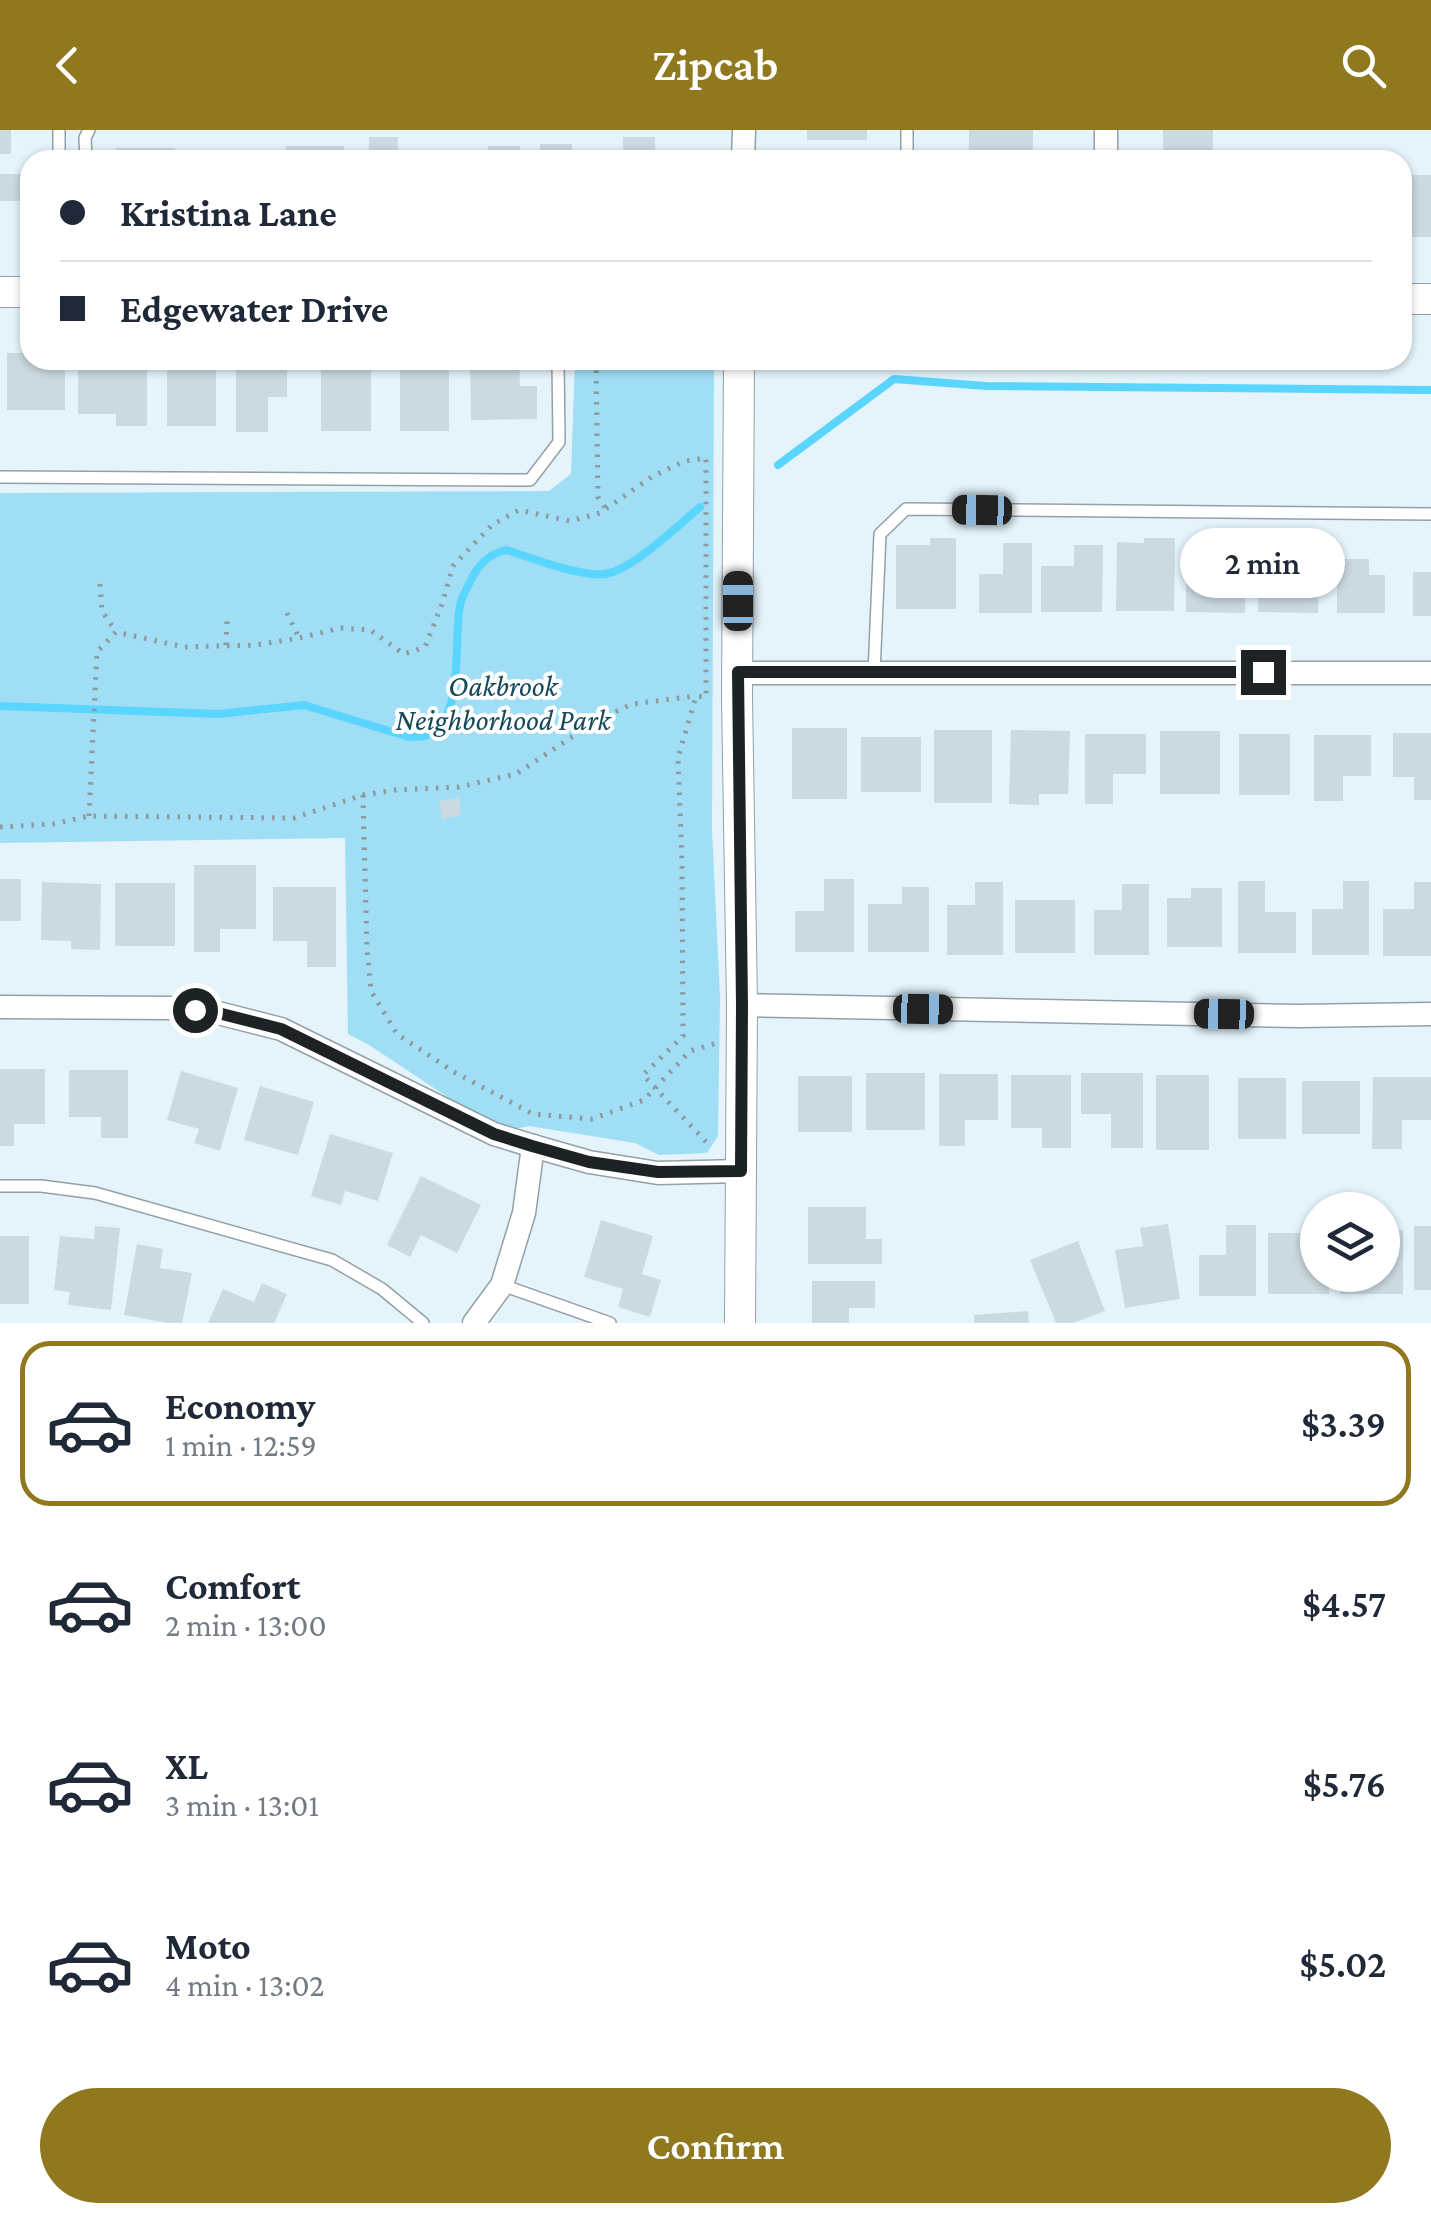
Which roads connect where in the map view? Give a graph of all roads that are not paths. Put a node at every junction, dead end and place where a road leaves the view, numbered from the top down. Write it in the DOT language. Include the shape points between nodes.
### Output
graph roads {
  1 [pos="558,370"];
  2 [pos="739,370"];
  3 [pos="0,477"];
  4 [pos="1431,514"];
  5 [pos="738,672"];
  6 [pos="874,672"];
  7 [pos="1431,673"];
  8 [pos="742,1005"];
  9 [pos="0,1007"];
  10 [pos="1431,1014"];
  11 [pos="532,1146"];
  12 [pos="741,1171"];
  13 [pos="0,1186"];
  14 [pos="502,1285"];
  15 [pos="423,1323"];
  16 [pos="474,1323"];
  17 [pos="610,1323"];
  18 [pos="740,1323"];
  1 -- 3 [label="lane" via="559,442 530,480"];
  2 -- 5 [label="street"];
  4 -- 6 [label="lane" via="906,509 880,534"];
  5 -- 6 [label="street"];
  5 -- 8 [label="street"];
  6 -- 7 [label="street"];
  8 -- 10 [label="street"];
  8 -- 12 [label="street"];
  9 -- 11 [label="street" via="172,1008 266,1025"];
  11 -- 12 [label="street" via="658,1172"];
  11 -- 14 [label="street" via="524,1213"];
  12 -- 18 [label="street"];
  13 -- 15 [label="lane" via="96,1193 332,1260"];
  14 -- 16 [label="street"];
  14 -- 17 [label="lane"];
}
